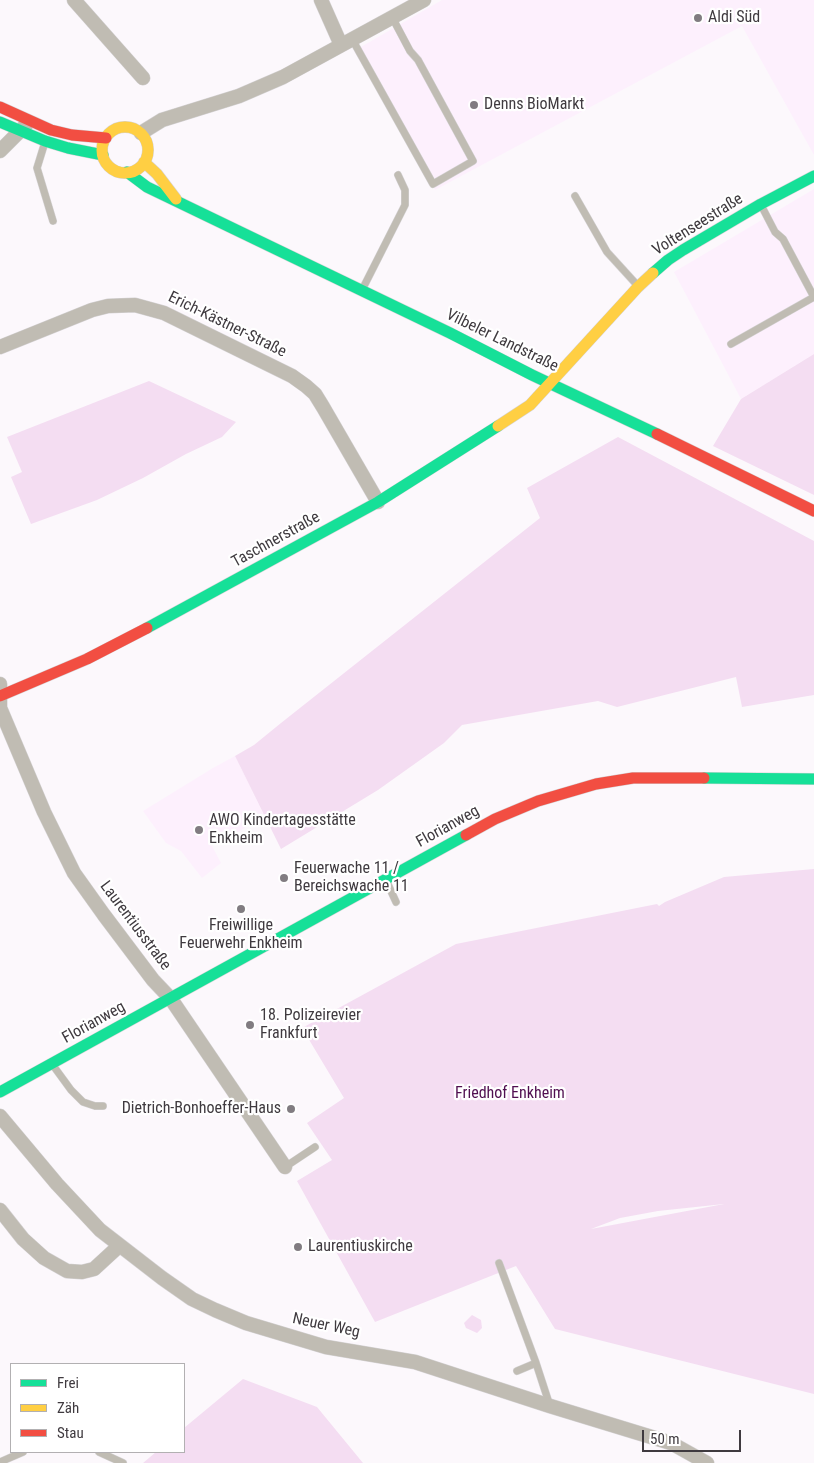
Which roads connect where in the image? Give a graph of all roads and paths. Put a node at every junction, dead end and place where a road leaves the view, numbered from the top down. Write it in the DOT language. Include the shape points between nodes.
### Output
graph roads {
  1 [pos="74,0"];
  2 [pos="321,0"];
  3 [pos="424,0"];
  4 [pos="392,17"];
  5 [pos="347,42"];
  6 [pos="143,78"];
  7 [pos="0,107"];
  8 [pos="31,121"];
  9 [pos="0,122"];
  10 [pos="20,131"];
  11 [pos="141,134"];
  12 [pos="106,138"];
  13 [pos="45,142"];
  14 [pos="0,151"];
  15 [pos="103,155"];
  16 [pos="144,162"];
  17 [pos="127,172"];
  18 [pos="398,175"];
  19 [pos="814,176"];
  20 [pos="575,196"];
  21 [pos="176,200"];
  22 [pos="761,204"];
  23 [pos="53,221"];
  24 [pos="638,287"];
  25 [pos="362,290"];
  26 [pos="731,344"];
  27 [pos="0,348"];
  28 [pos="550,383"];
  29 [pos="378,502"];
  30 [pos="814,511"];
  31 [pos="0,692"];
  32 [pos="814,779"];
  33 [pos="385,880"];
  34 [pos="396,902"];
  35 [pos="171,999"];
  36 [pos="52,1064"];
  37 [pos="0,1092"];
  38 [pos="103,1106"];
  39 [pos="0,1116"];
  40 [pos="315,1147"];
  41 [pos="285,1167"];
  42 [pos="0,1210"];
  43 [pos="119,1246"];
  44 [pos="499,1262"];
  45 [pos="536,1363"];
  46 [pos="517,1371"];
  47 [pos="550,1406"];
  48 [pos="21,1453"];
  49 [pos="101,1453"];
  50 [pos="0,1462"];
  51 [pos="123,1463"];
  52 [pos="707,1463"];
  1 -- 6 [label="street"];
  2 -- 5 [label="street"];
  3 -- 4 [label="street"];
  4 -- 5 [label="street"];
  4 -- 5 [label="lane" via="473,161 433,184"];
  5 -- 11 [label="street" via="284,77 239,96 162,120"];
  7 -- 8 [label="street"];
  8 -- 10 [label="street"];
  8 -- 12 [label="street" via="72,135"];
  9 -- 10 [label="street"];
  10 -- 13 [label="street"];
  10 -- 14 [label="street"];
  11 -- 12 [label="street" via="122,127"];
  11 -- 16 [label="street" via="148,150"];
  12 -- 15 [label="street" via="102,146"];
  13 -- 15 [label="street"];
  13 -- 23 [label="lane" via="37,168"];
  15 -- 17 [label="street, Vilbeler Landstraße" via="109,166"];
  16 -- 17 [label="street" via="134,171"];
  16 -- 21 [label="street, Vilbeler Landstraße"];
  17 -- 21 [label="street, Vilbeler Landstraße" via="147,187"];
  18 -- 25 [label="lane" via="405,190 405,206"];
  19 -- 22 [label="street, Voltenseestraße"];
  20 -- 24 [label="lane" via="607,252"];
  21 -- 25 [label="street, Vilbeler Landstraße"];
  22 -- 24 [label="street, Voltenseestraße" via="668,260"];
  22 -- 26 [label="lane" via="814,297"];
  24 -- 28 [label="street, Voltenseestraße"];
  25 -- 28 [label="street, Vilbeler Landstraße"];
  27 -- 29 [label="street, Erich-Kästner-Straße" via="108,306 136,305 164,313 306,386 315,394"];
  28 -- 29 [label="street, Taschnerstraße" via="530,405"];
  28 -- 30 [label="street, Vilbeler Landstraße"];
  29 -- 31 [label="street, Taschnerstraße" via="88,659"];
  31 -- 35 [label="street, Laurentiusstraße" via="0,708 74,873"];
  32 -- 33 [label="street, Florianweg" via="655,777 589,785 513,810"];
  33 -- 34 [label="lane"];
  33 -- 35 [label="street, Florianweg"];
  35 -- 36 [label="street, Florianweg"];
  35 -- 41 [label="street, Laurentiusstraße"];
  36 -- 37 [label="street, Florianweg"];
  36 -- 38 [label="lane" via="83,1102"];
  39 -- 43 [label="street, Neuer Weg" via="57,1184"];
  40 -- 41 [label="lane"];
  42 -- 43 [label="street" via="23,1239 44,1258 67,1271 94,1269"];
  43 -- 47 [label="street, Neuer Weg" via="192,1299 246,1323 326,1347 415,1362"];
  44 -- 45 [label="lane"];
  45 -- 46 [label="lane"];
  45 -- 47 [label="lane"];
  47 -- 52 [label="street, Neuer Weg" via="671,1443"];
  48 -- 50 [label="lane"];
  49 -- 51 [label="lane"];
}
